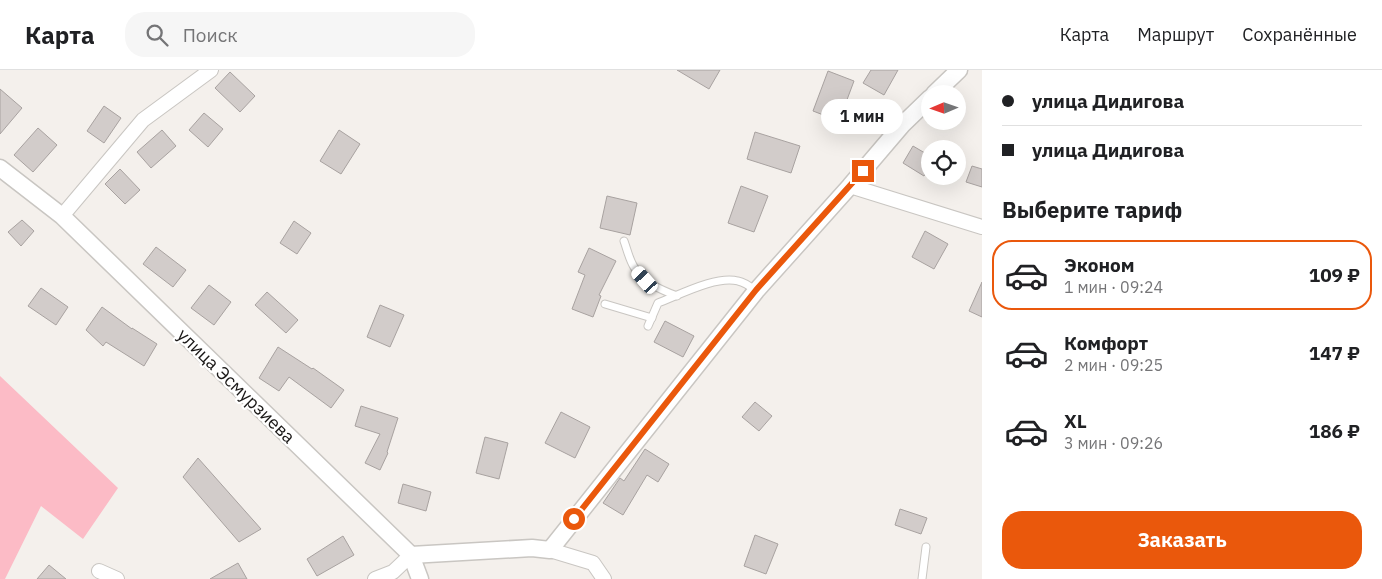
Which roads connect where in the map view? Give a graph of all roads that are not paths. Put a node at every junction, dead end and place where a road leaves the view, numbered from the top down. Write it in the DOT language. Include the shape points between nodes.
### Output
graph roads {
  1 [pos="211,70"];
  2 [pos="959,70"];
  3 [pos="943,85"];
  4 [pos="921,107"];
  5 [pos="0,168"];
  6 [pos="850,186"];
  7 [pos="62,216"];
  8 [pos="982,227"];
  9 [pos="624,240"];
  10 [pos="756,290"];
  11 [pos="677,296"];
  12 [pos="605,304"];
  13 [pos="652,318"];
  14 [pos="648,326"];
  15 [pos="926,546"];
  16 [pos="550,550"];
  17 [pos="411,555"];
  18 [pos="99,571"];
  19 [pos="117,579"];
  20 [pos="375,579"];
  21 [pos="420,579"];
  22 [pos="604,579"];
  23 [pos="922,579"];
  1 -- 7 [label="street" via="143,120"];
  2 -- 3 [label="street"];
  4 -- 6 [label="street"];
  5 -- 7 [label="street, улица Эсмурзиева"];
  6 -- 8 [label="street"];
  6 -- 10 [label="street"];
  7 -- 17 [label="street, улица Эсмурзиева"];
  9 -- 11 [label="lane" via="634,268 645,280"];
  10 -- 11 [label="lane" via="739,281 725,280"];
  10 -- 16 [label="street"];
  11 -- 13 [label="lane" via="658,303"];
  12 -- 13 [label="lane"];
  13 -- 14 [label="lane"];
  15 -- 23 [label="lane"];
  16 -- 17 [label="street" via="532,548"];
  16 -- 22 [label="street" via="593,563"];
  17 -- 20 [label="street" via="393,572"];
  17 -- 21 [label="street"];
  18 -- 19 [label="street"];
}
